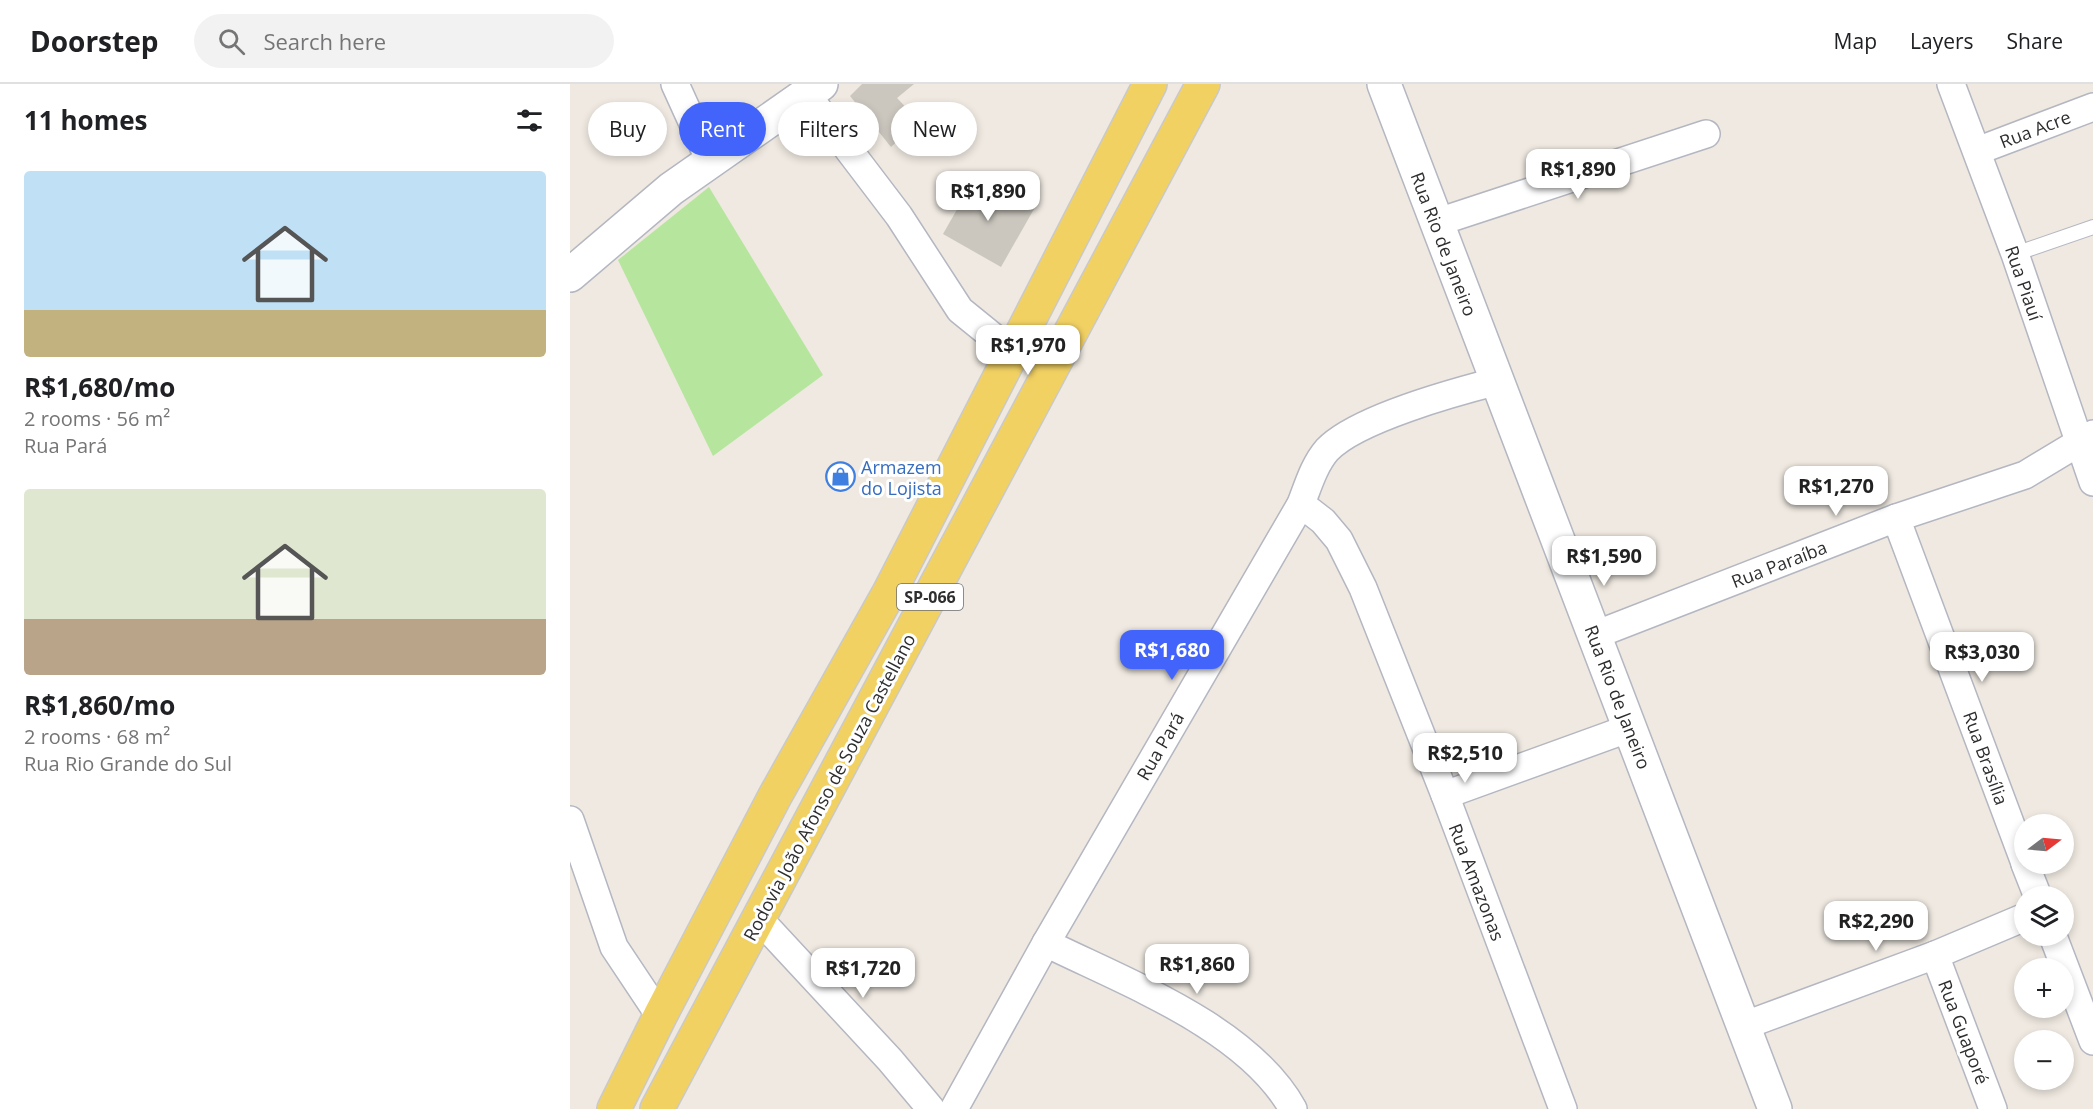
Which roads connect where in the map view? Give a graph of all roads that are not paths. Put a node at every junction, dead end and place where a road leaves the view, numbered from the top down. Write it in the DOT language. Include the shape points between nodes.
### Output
graph roads {
  1 [pos="675,84"];
  2 [pos="1203,84"];
  3 [pos="1384,84"];
  4 [pos="1951,84"];
  5 [pos="1141,88"];
  6 [pos="814,90"];
  7 [pos="2093,107"];
  8 [pos="1706,134"];
  9 [pos="1977,151"];
  10 [pos="710,161"];
  11 [pos="1435,223"];
  12 [pos="2093,227"];
  13 [pos="2015,254"];
  14 [pos="570,275"];
  15 [pos="1016,348"];
  16 [pos="1054,361"];
  17 [pos="1498,381"];
  18 [pos="2085,438"];
  19 [pos="2093,482"];
  20 [pos="1301,504"];
  21 [pos="1896,518"];
  22 [pos="1594,635"];
  23 [pos="1630,728"];
  24 [pos="1445,795"];
  25 [pos="570,820"];
  26 [pos="2014,834"];
  27 [pos="759,919"];
  28 [pos="2014,922"];
  29 [pos="1046,943"];
  30 [pos="2057,946"];
  31 [pos="1935,955"];
  32 [pos="660,1016"];
  33 [pos="1743,1026"];
  34 [pos="2093,1041"];
  35 [pos="614,1109"];
  36 [pos="657,1109"];
  37 [pos="931,1109"];
  38 [pos="954,1109"];
  39 [pos="1293,1109"];
  40 [pos="1563,1109"];
  41 [pos="1775,1109"];
  42 [pos="1994,1109"];
  1 -- 10 [label="street"];
  2 -- 16 [label="main road, Rodovia João Afonso de Souza Castellano / SP-066"];
  3 -- 11 [label="street, Rua Rio de Janeiro"];
  4 -- 9 [label="street, Rua Piauí"];
  5 -- 15 [label="main road, SP-066"];
  6 -- 10 [label="street"];
  6 -- 15 [label="street" via="960,310 983,331"];
  7 -- 9 [label="street, Rua Acre"];
  8 -- 11 [label="street"];
  9 -- 13 [label="street, Rua Piauí"];
  10 -- 14 [label="street" via="662,196"];
  11 -- 17 [label="street, Rua Rio de Janeiro"];
  12 -- 13 [label="lane"];
  13 -- 18 [label="street, Rua Piauí"];
  15 -- 16 [label="street"];
  15 -- 32 [label="main road, SP-066" via="890,591 775,796"];
  16 -- 27 [label="main road, Rodovia João Afonso de Souza Castellano / SP-066"];
  17 -- 20 [label="street, Rua Pará" via="1404,410 1335,442 1318,462"];
  17 -- 22 [label="street, Rua Rio de Janeiro"];
  18 -- 19 [label="street, Rua Piauí"];
  18 -- 21 [label="street, Rua Paraíba" via="2025,475"];
  20 -- 24 [label="street, Rua Amazonas" via="1323,520 1349,559"];
  20 -- 29 [label="street, Rua Pará"];
  21 -- 22 [label="street, Rua Paraíba"];
  21 -- 26 [label="street, Rua Brasília"];
  22 -- 23 [label="street, Rua Rio de Janeiro"];
  23 -- 24 [label="street"];
  23 -- 33 [label="street, Rua Rio de Janeiro"];
  24 -- 40 [label="street, Rua Amazonas"];
  25 -- 32 [label="street" via="614,947"];
  27 -- 36 [label="main road, Rodovia João Afonso de Souza Castellano / SP-066"];
  27 -- 37 [label="street"];
  28 -- 31 [label="street"];
  29 -- 38 [label="street, Rua Pará"];
  29 -- 39 [label="street" via="1227,1037 1260,1064"];
  30 -- 34 [label="street"];
  31 -- 33 [label="street"];
  31 -- 42 [label="street, Rua Guaporé"];
  32 -- 35 [label="main road, SP-066"];
  33 -- 41 [label="street, Rua Rio de Janeiro"];
}
